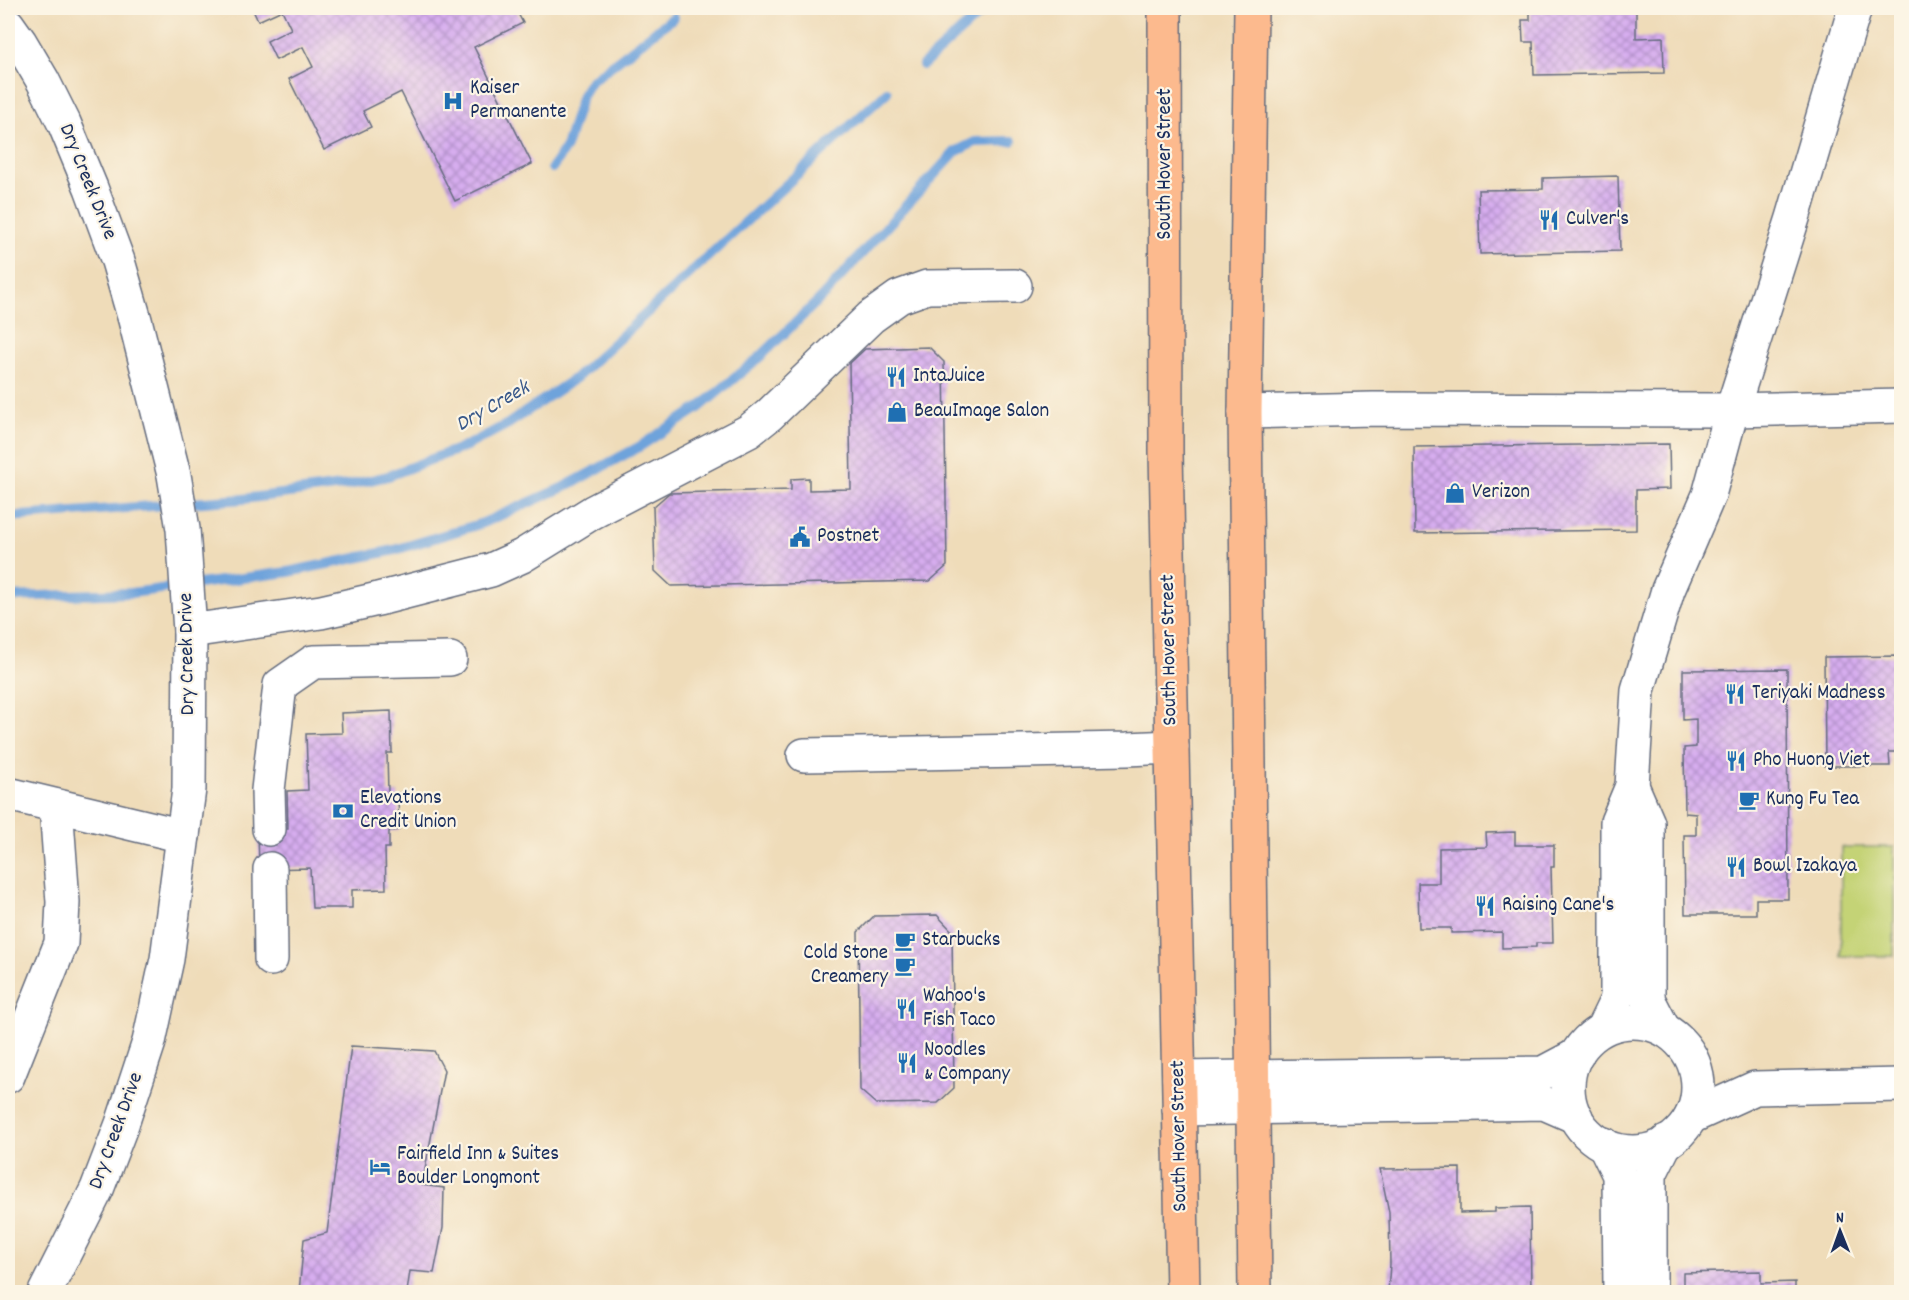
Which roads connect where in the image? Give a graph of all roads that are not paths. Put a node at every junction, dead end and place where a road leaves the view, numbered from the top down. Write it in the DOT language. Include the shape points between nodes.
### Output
graph roads {
  1 [pos="1166,8"];
  2 [pos="1251,8"];
  3 [pos="1855,8"];
  4 [pos="8,25"];
  5 [pos="1015,286"];
  6 [pos="1902,406"];
  7 [pos="1732,411"];
  8 [pos="1245,412"];
  9 [pos="190,631"];
  10 [pos="450,659"];
  11 [pos="1172,747"];
  12 [pos="804,755"];
  13 [pos="1632,786"];
  14 [pos="8,794"];
  15 [pos="56,806"];
  16 [pos="269,829"];
  17 [pos="183,836"];
  18 [pos="270,869"];
  19 [pos="271,959"];
  20 [pos="1603,1028"];
  21 [pos="1663,1028"];
  22 [pos="1577,1055"];
  23 [pos="1692,1058"];
  24 [pos="8,1076"];
  25 [pos="1902,1085"];
  26 [pos="1755,1088"];
  27 [pos="1253,1092"];
  28 [pos="1179,1093"];
  29 [pos="1576,1117"];
  30 [pos="1691,1118"];
  31 [pos="1666,1142"];
  32 [pos="1604,1144"];
  33 [pos="45,1293"];
  34 [pos="1183,1293"];
  35 [pos="1255,1293"];
  36 [pos="1620,1293"];
  37 [pos="1650,1293"];
  1 -- 11 [label="main road, South Hover Street" via="1166,452"];
  2 -- 8 [label="main road"];
  3 -- 7 [label="street"];
  4 -- 9 [label="street, Dry Creek Drive" via="64,123 118,261 174,475 183,529"];
  5 -- 9 [label="street" via="927,287 899,297 872,317 749,431 593,512 509,563 360,604"];
  6 -- 7 [label="street"];
  7 -- 8 [label="street"];
  7 -- 13 [label="street" via="1709,495 1668,590 1638,690"];
  8 -- 27 [label="main road"];
  9 -- 17 [label="street, Dry Creek Drive" via="190,772"];
  10 -- 16 [label="street" via="313,662 279,685 268,790"];
  11 -- 12 [label="street"];
  11 -- 28 [label="main road, South Hover Street"];
  13 -- 20 [label="street" via="1617,822 1617,999"];
  13 -- 21 [label="street" via="1647,823 1648,999"];
  14 -- 15 [label="street"];
  15 -- 17 [label="street"];
  15 -- 24 [label="street" via="63,902 61,943"];
  17 -- 33 [label="street, Dry Creek Drive" via="167,959 149,1042 97,1189"];
  18 -- 19 [label="street"];
  20 -- 21 [label="street" via="1623,1022 1644,1022"];
  20 -- 22 [label="street" via="1586,1041"];
  21 -- 23 [label="street" via="1680,1041"];
  22 -- 27 [label="street" via="1543,1073"];
  22 -- 29 [label="street" via="1568,1081 1570,1104"];
  23 -- 26 [label="street"];
  23 -- 30 [label="street" via="1698,1077 1698,1098"];
  25 -- 26 [label="street"];
  26 -- 30 [label="street"];
  27 -- 28 [label="street"];
  27 -- 29 [label="street" via="1544,1103"];
  27 -- 35 [label="main road"];
  28 -- 34 [label="main road, South Hover Street"];
  29 -- 32 [label="street" via="1595,1140"];
  30 -- 31 [label="street"];
  31 -- 32 [label="street" via="1638,1152 1615,1150"];
  31 -- 37 [label="street" via="1650,1174"];
  32 -- 36 [label="street" via="1619,1174"];
}
